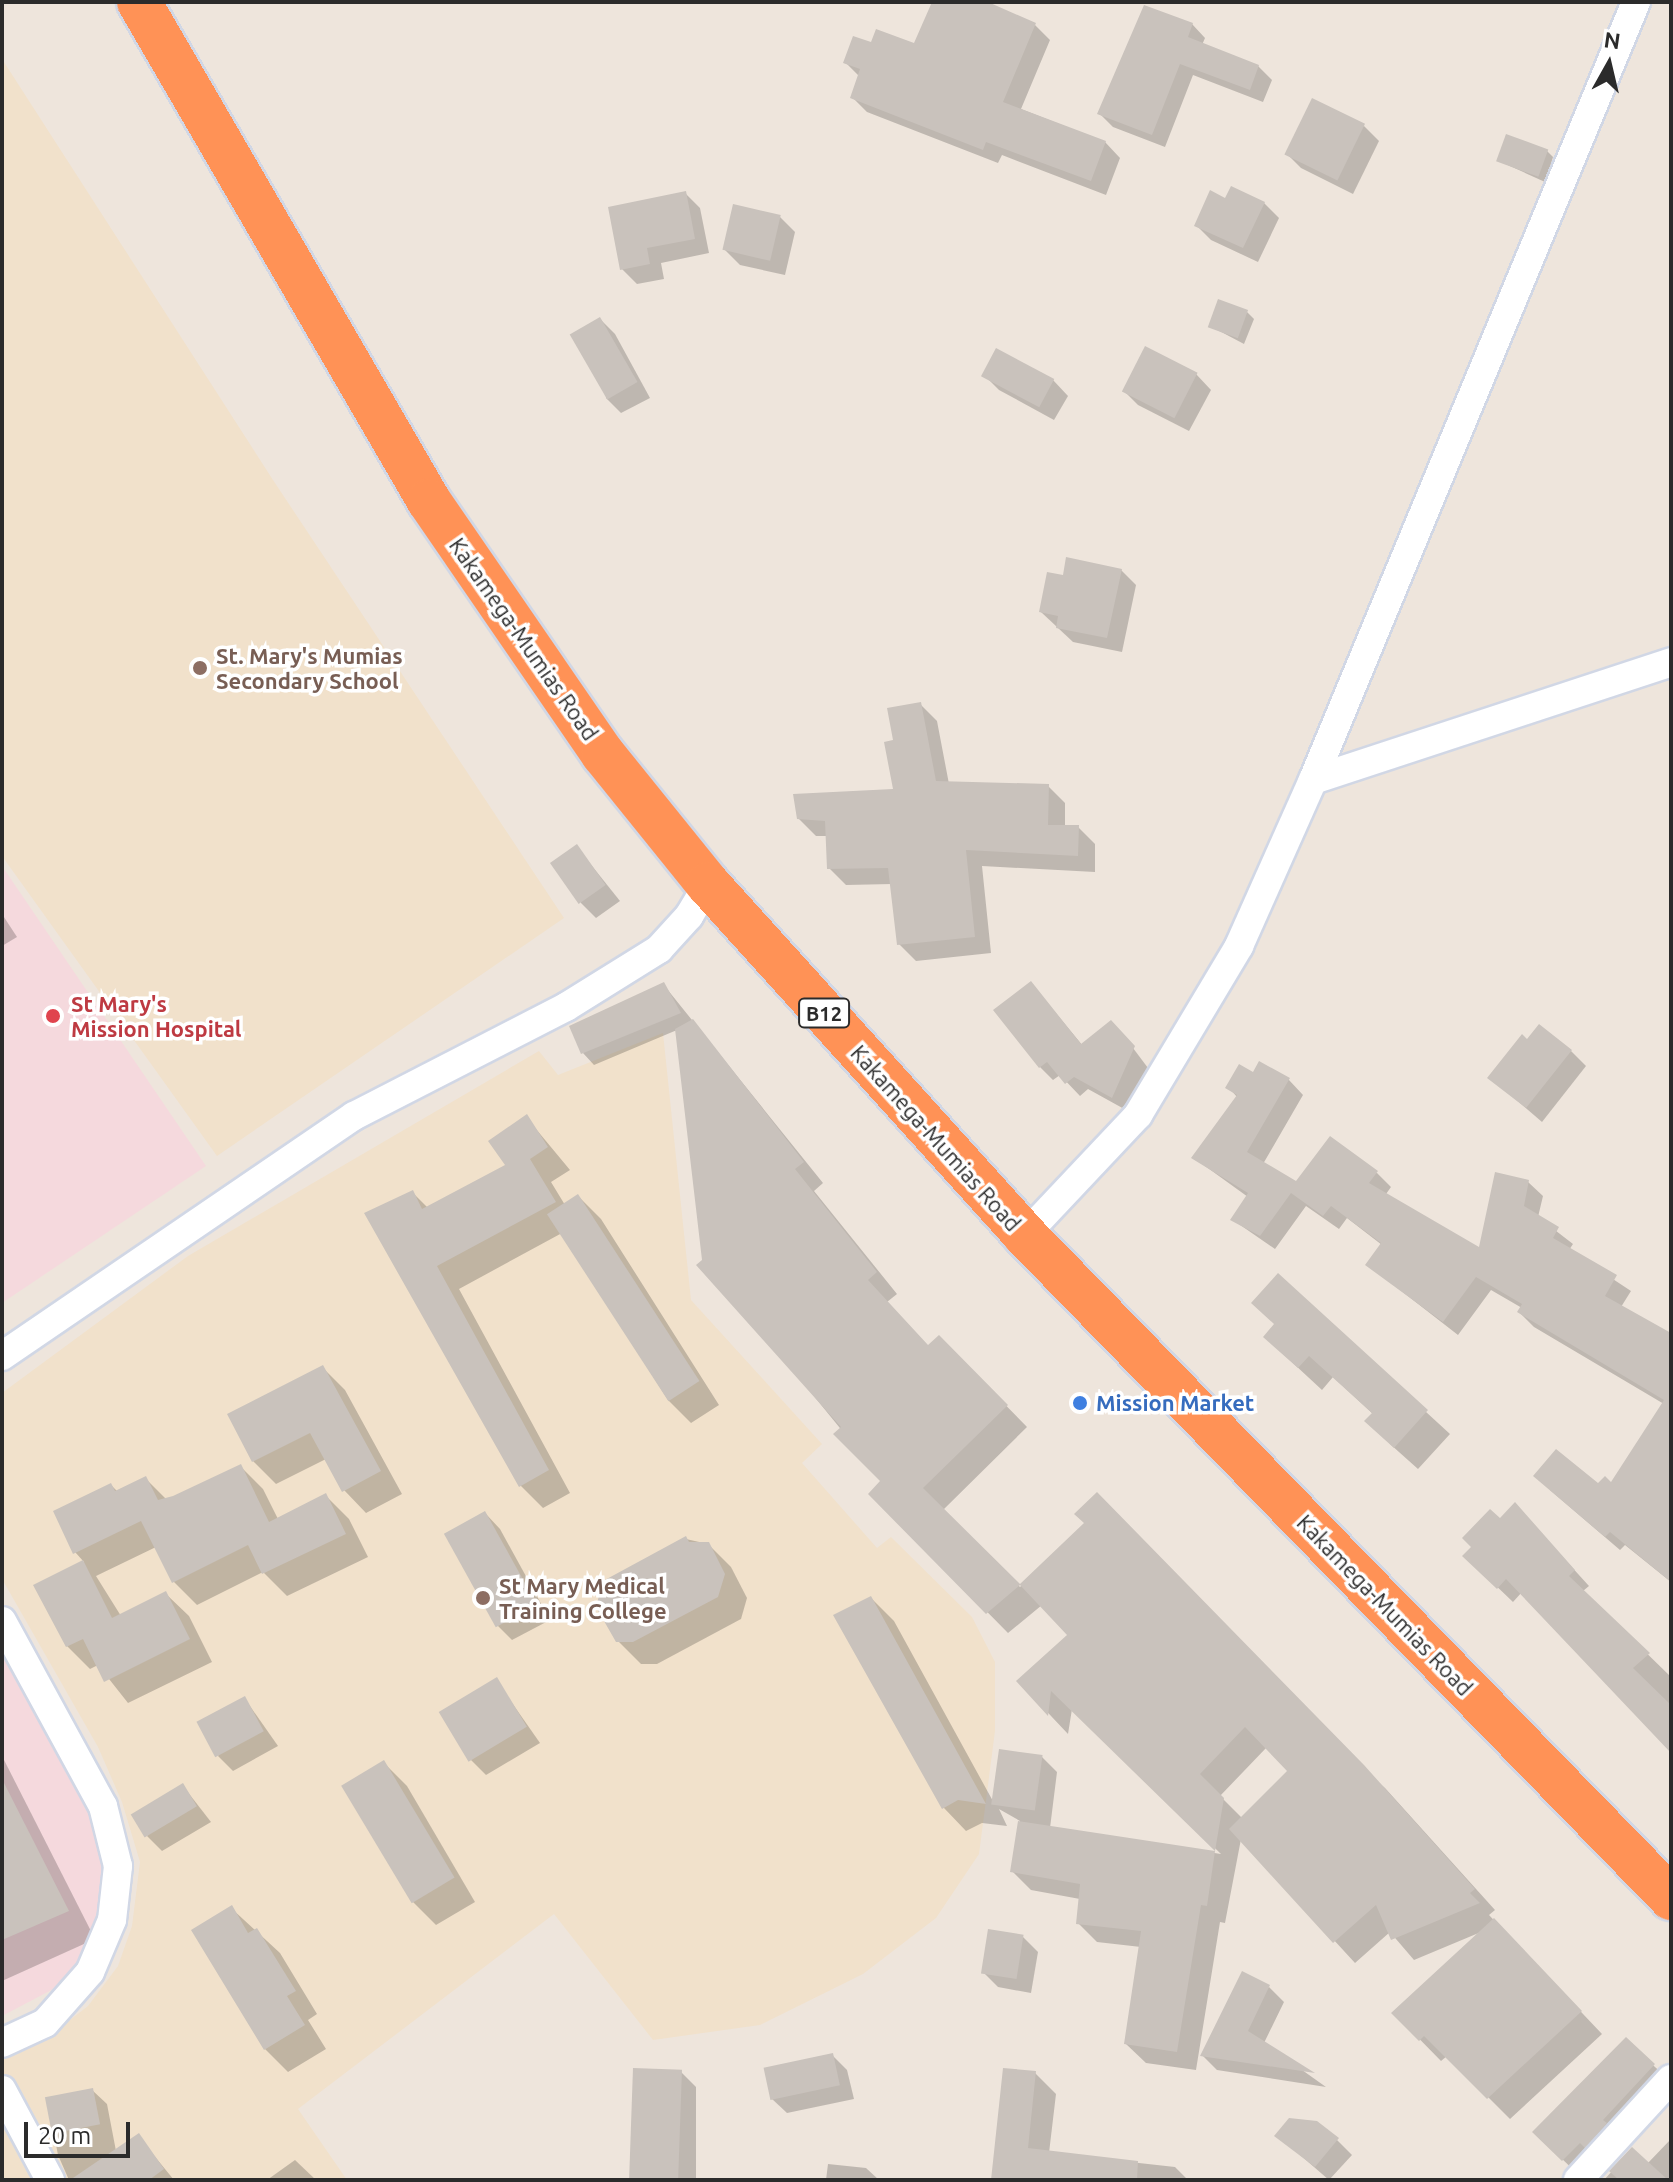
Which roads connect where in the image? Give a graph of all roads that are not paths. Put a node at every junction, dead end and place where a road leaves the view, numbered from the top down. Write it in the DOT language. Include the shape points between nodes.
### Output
graph roads {
  1 [pos="139,2"];
  2 [pos="1636,2"];
  3 [pos="1671,662"];
  4 [pos="1313,780"];
  5 [pos="708,884"];
  6 [pos="1025,1235"];
  7 [pos="2,1356"];
  8 [pos="2,1621"];
  9 [pos="1671,1898"];
  10 [pos="2,2043"];
  11 [pos="1671,2079"];
  12 [pos="2,2090"];
  13 [pos="50,2180"];
  14 [pos="1578,2180"];
  1 -- 5 [label="highway, Kakamega-Mumias Road / B12" via="429,501 603,754"];
  2 -- 4 [label="street"];
  3 -- 4 [label="street"];
  4 -- 6 [label="street" via="1239,946 1138,1115"];
  5 -- 6 [label="highway, Kakamega-Mumias Road / B12"];
  5 -- 7 [label="street" via="689,916 659,949 566,1007 459,1057 354,1116"];
  6 -- 9 [label="highway, Kakamega-Mumias Road / B12"];
  8 -- 10 [label="street" via="103,1806 118,1866 112,1920 90,1972 45,2023"];
  11 -- 14 [label="street"];
  12 -- 13 [label="street"];
}
